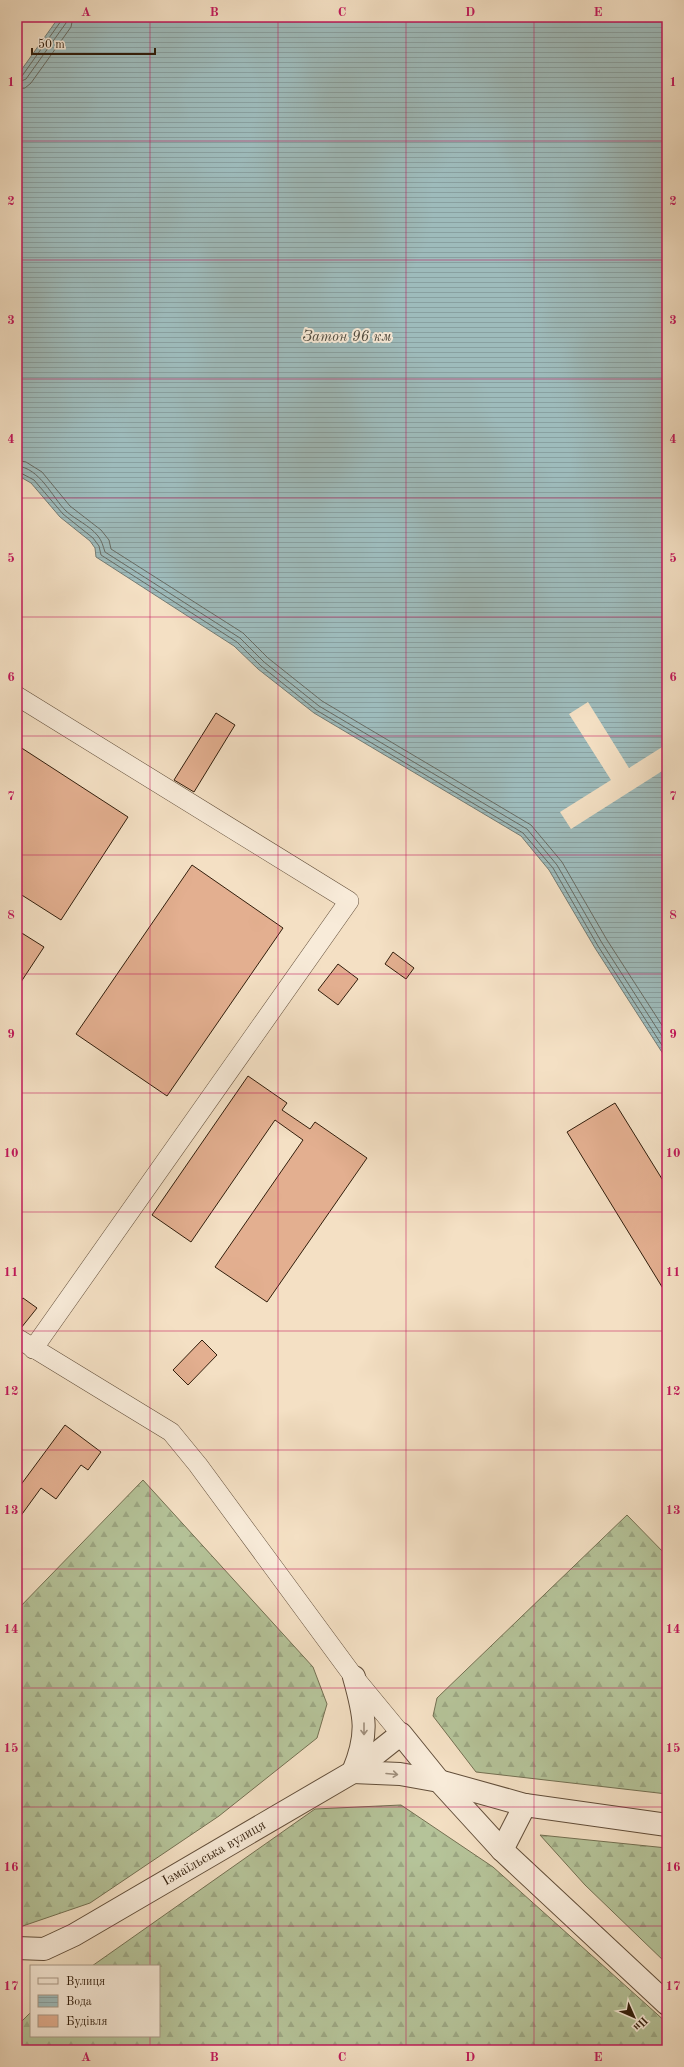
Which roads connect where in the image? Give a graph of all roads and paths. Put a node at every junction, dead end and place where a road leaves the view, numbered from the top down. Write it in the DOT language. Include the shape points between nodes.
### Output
graph roads {
  1 [pos="17,696"];
  2 [pos="17,1338"];
  3 [pos="33,1349"];
  4 [pos="354,1677"];
  5 [pos="401,1734"];
  6 [pos="353,1772"];
  7 [pos="439,1781"];
  8 [pos="525,1805"];
  9 [pos="667,1825"];
  10 [pos="502,1850"];
  11 [pos="17,1948"];
  12 [pos="667,2004"];
  1 -- 3 [label="street" via="349,901"];
  2 -- 3 [label="street"];
  3 -- 4 [label="street" via="170,1432 198,1465"];
  4 -- 5 [label="street"];
  4 -- 6 [label="street, one-way" via="365,1729 362,1752"];
  5 -- 6 [label="street, Ізмаїльська вулиця"];
  5 -- 7 [label="street"];
  6 -- 7 [label="street, one-way" via="400,1774"];
  6 -- 11 [label="street, Ізмаїльська вулиця" via="74,1935 44,1949"];
  7 -- 8 [label="street"];
  7 -- 10 [label="street"];
  8 -- 9 [label="street"];
  8 -- 10 [label="street"];
  10 -- 12 [label="street"];
}
